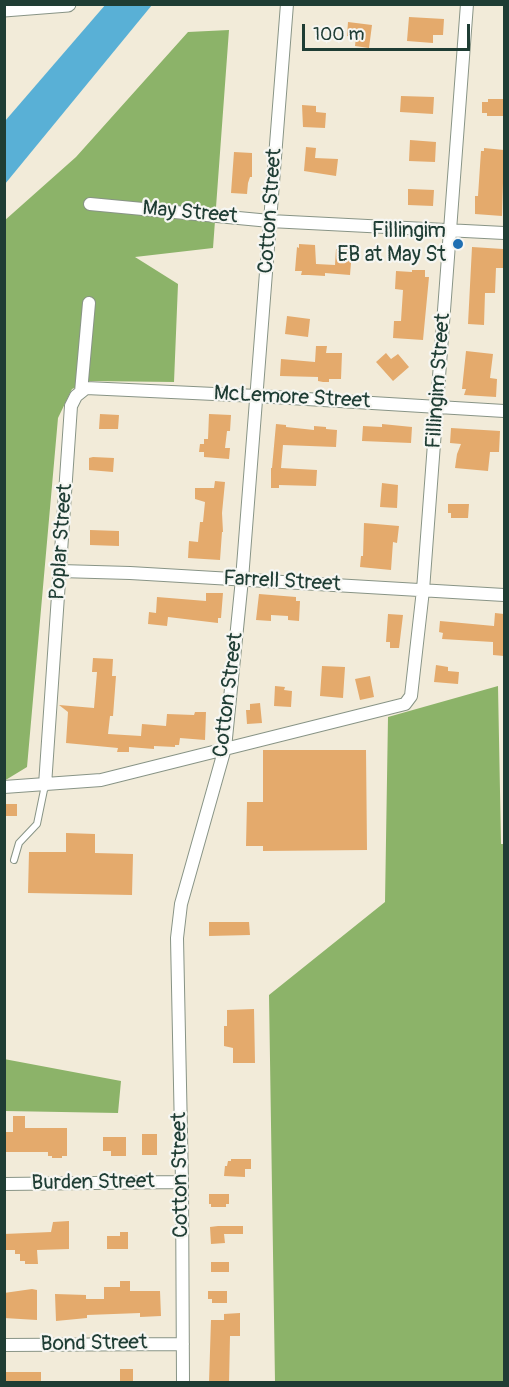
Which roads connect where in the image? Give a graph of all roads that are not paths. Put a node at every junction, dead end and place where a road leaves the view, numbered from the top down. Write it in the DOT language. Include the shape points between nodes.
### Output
graph roads {
  1 [pos="68,4"];
  2 [pos="287,4"];
  3 [pos="467,4"];
  4 [pos="4,9"];
  5 [pos="90,204"];
  6 [pos="270,221"];
  7 [pos="450,230"];
  8 [pos="504,233"];
  9 [pos="89,303"];
  10 [pos="81,392"];
  11 [pos="257,396"];
  12 [pos="437,407"];
  13 [pos="504,411"];
  14 [pos="60,571"];
  15 [pos="242,579"];
  16 [pos="423,590"];
  17 [pos="504,594"];
  18 [pos="225,748"];
  19 [pos="45,785"];
  20 [pos="4,787"];
  21 [pos="14,860"];
  22 [pos="182,1182"];
  23 [pos="4,1184"];
  24 [pos="183,1344"];
  25 [pos="4,1345"];
  26 [pos="183,1383"];
  1 -- 4 [label="street"];
  2 -- 6 [label="street, Cotton Street"];
  3 -- 7 [label="street, Fillingim Street"];
  5 -- 6 [label="street, May Street"];
  6 -- 7 [label="street, May Street"];
  6 -- 11 [label="street, Cotton Street"];
  7 -- 8 [label="street, May Street"];
  7 -- 12 [label="street, Fillingim Street"];
  9 -- 10 [label="street, Poplar Street"];
  10 -- 11 [label="street, McLemore Street" via="86,388"];
  10 -- 14 [label="street, Poplar Street" via="71,406"];
  11 -- 12 [label="street, McLemore Street"];
  11 -- 15 [label="street, Cotton Street"];
  12 -- 13 [label="street, McLemore Street"];
  12 -- 16 [label="street, Fillingim Street"];
  14 -- 15 [label="street, Farrell Street"];
  14 -- 19 [label="street, Poplar Street"];
  15 -- 16 [label="street, Farrell Street"];
  15 -- 18 [label="street, Cotton Street"];
  16 -- 17 [label="street, Farrell Street"];
  16 -- 18 [label="street, Fillingim Street" via="411,696 405,704"];
  18 -- 19 [label="street, Fillingim Street" via="101,780"];
  18 -- 22 [label="street, Cotton Street" via="181,904 177,938"];
  19 -- 20 [label="street, Fillingim Street"];
  19 -- 21 [label="lane" via="37,824 19,843"];
  22 -- 23 [label="street, Burden Street"];
  22 -- 24 [label="street, Cotton Street"];
  24 -- 25 [label="street, Bond Street"];
  24 -- 26 [label="street, Cotton Street"];
}
